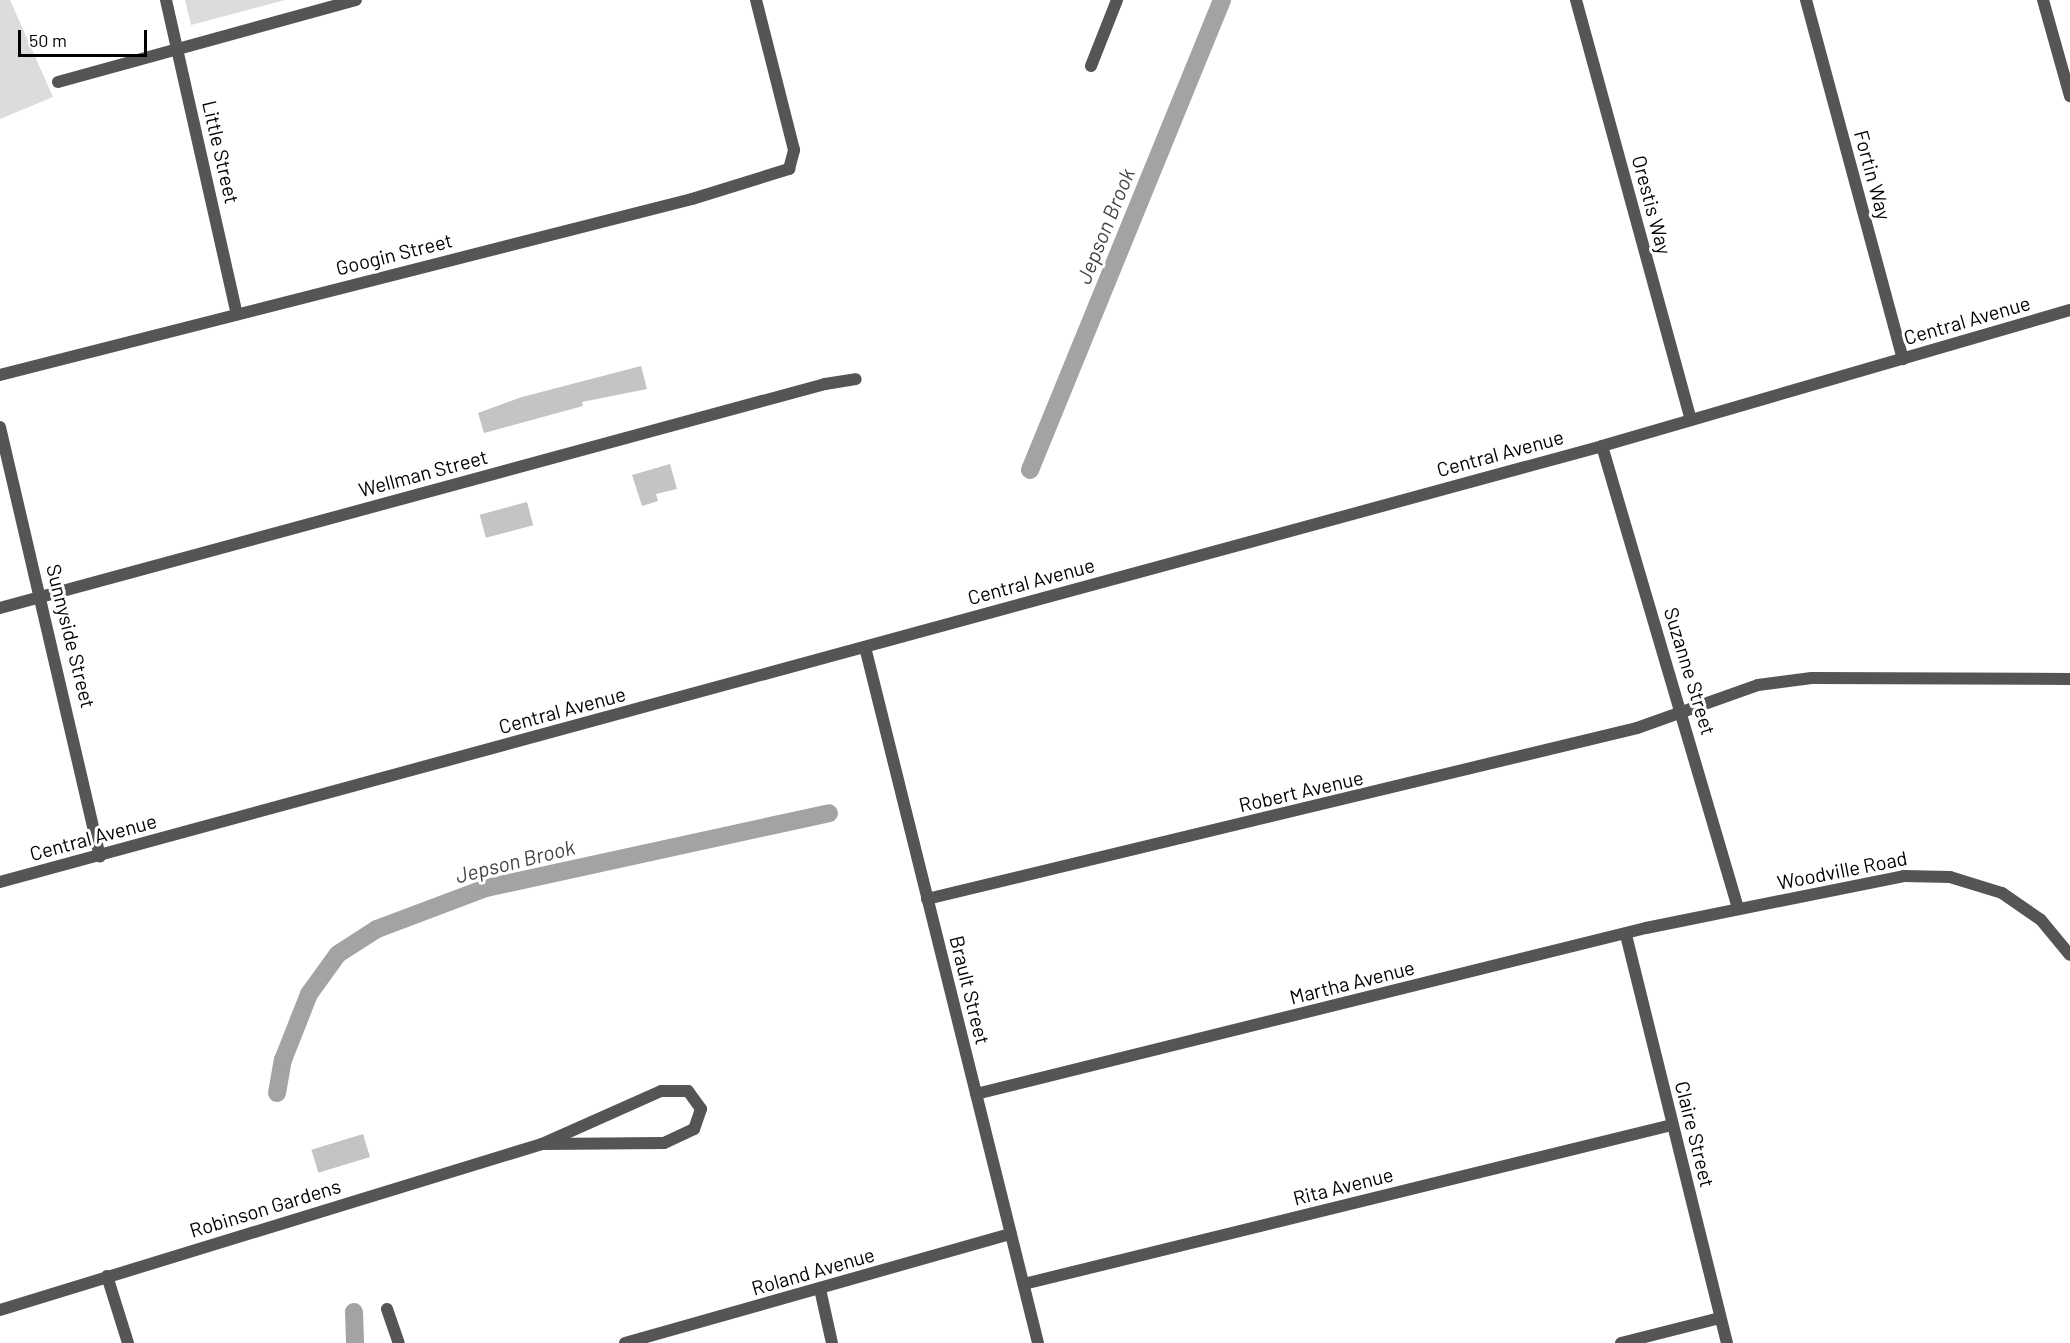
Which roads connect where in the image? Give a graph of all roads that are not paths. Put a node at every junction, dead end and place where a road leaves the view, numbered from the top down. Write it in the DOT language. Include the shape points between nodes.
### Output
graph roads {
  1 [pos="166,0"];
  2 [pos="356,0"];
  3 [pos="756,0"];
  4 [pos="1118,0"];
  5 [pos="1576,0"];
  6 [pos="1806,0"];
  7 [pos="2043,0"];
  8 [pos="177,46"];
  9 [pos="1091,66"];
  10 [pos="58,82"];
  11 [pos="2070,96"];
  12 [pos="2070,310"];
  13 [pos="237,314"];
  14 [pos="1903,359"];
  15 [pos="0,375"];
  16 [pos="856,379"];
  17 [pos="1691,420"];
  18 [pos="0,427"];
  19 [pos="1602,446"];
  20 [pos="41,596"];
  21 [pos="0,608"];
  22 [pos="865,647"];
  23 [pos="2070,679"];
  24 [pos="1681,711"];
  25 [pos="100,856"];
  26 [pos="0,882"];
  27 [pos="927,899"];
  28 [pos="1738,908"];
  29 [pos="1626,935"];
  30 [pos="2070,955"];
  31 [pos="976,1094"];
  32 [pos="1672,1125"];
  33 [pos="542,1144"];
  34 [pos="1011,1234"];
  35 [pos="107,1276"];
  36 [pos="1024,1284"];
  37 [pos="820,1289"];
  38 [pos="387,1309"];
  39 [pos="0,1310"];
  40 [pos="1720,1318"];
  41 [pos="128,1343"];
  42 [pos="399,1343"];
  43 [pos="625,1343"];
  44 [pos="832,1343"];
  45 [pos="1038,1343"];
  46 [pos="1621,1343"];
  47 [pos="1727,1343"];
  1 -- 8 [label="street, Little Street"];
  2 -- 8 [label="street"];
  3 -- 13 [label="street, Googin Street" via="794,164 780,173 692,199"];
  4 -- 9 [label="street"];
  5 -- 17 [label="street, Orestis Way"];
  6 -- 14 [label="street, Fortin Way"];
  7 -- 11 [label="street"];
  8 -- 10 [label="street"];
  8 -- 13 [label="street, Little Street"];
  12 -- 14 [label="street, Central Avenue"];
  13 -- 15 [label="street, Googin Street"];
  14 -- 17 [label="street, Central Avenue"];
  16 -- 20 [label="street, Wellman Street" via="825,384"];
  17 -- 19 [label="street, Central Avenue"];
  18 -- 20 [label="street, Sunnyside Street"];
  19 -- 22 [label="street, Central Avenue"];
  19 -- 24 [label="street, Suzanne Street"];
  20 -- 21 [label="street, Wellman Street"];
  20 -- 25 [label="street, Sunnyside Street"];
  22 -- 25 [label="street, Central Avenue"];
  22 -- 27 [label="street, Brault Street"];
  23 -- 24 [label="street, Robert Avenue" via="1812,678 1758,685"];
  24 -- 27 [label="street, Robert Avenue" via="1637,728 1399,788"];
  24 -- 28 [label="street, Suzanne Street"];
  25 -- 26 [label="street, Central Avenue"];
  27 -- 31 [label="street, Brault Street"];
  28 -- 29 [label="street, Martha Avenue"];
  28 -- 30 [label="street, Woodville Road" via="1904,876 1950,877 2002,893 2022,906"];
  29 -- 31 [label="street, Martha Avenue"];
  29 -- 32 [label="street, Claire Street"];
  31 -- 34 [label="street, Brault Street"];
  32 -- 36 [label="street, Rita Avenue"];
  32 -- 40 [label="street, Claire Street"];
  33 -- 33 [label="street, Robinson Gardens" via="664,1143 694,1129 701,1108 688,1091 661,1091"];
  33 -- 35 [label="street, Robinson Gardens"];
  34 -- 36 [label="street, Brault Street"];
  34 -- 37 [label="street, Roland Avenue"];
  35 -- 39 [label="street, Robinson Gardens"];
  35 -- 41 [label="street"];
  36 -- 45 [label="street, Brault Street"];
  37 -- 43 [label="street, Roland Avenue"];
  37 -- 44 [label="street"];
  38 -- 42 [label="street"];
  40 -- 46 [label="street"];
  40 -- 47 [label="street, Claire Street"];
}
